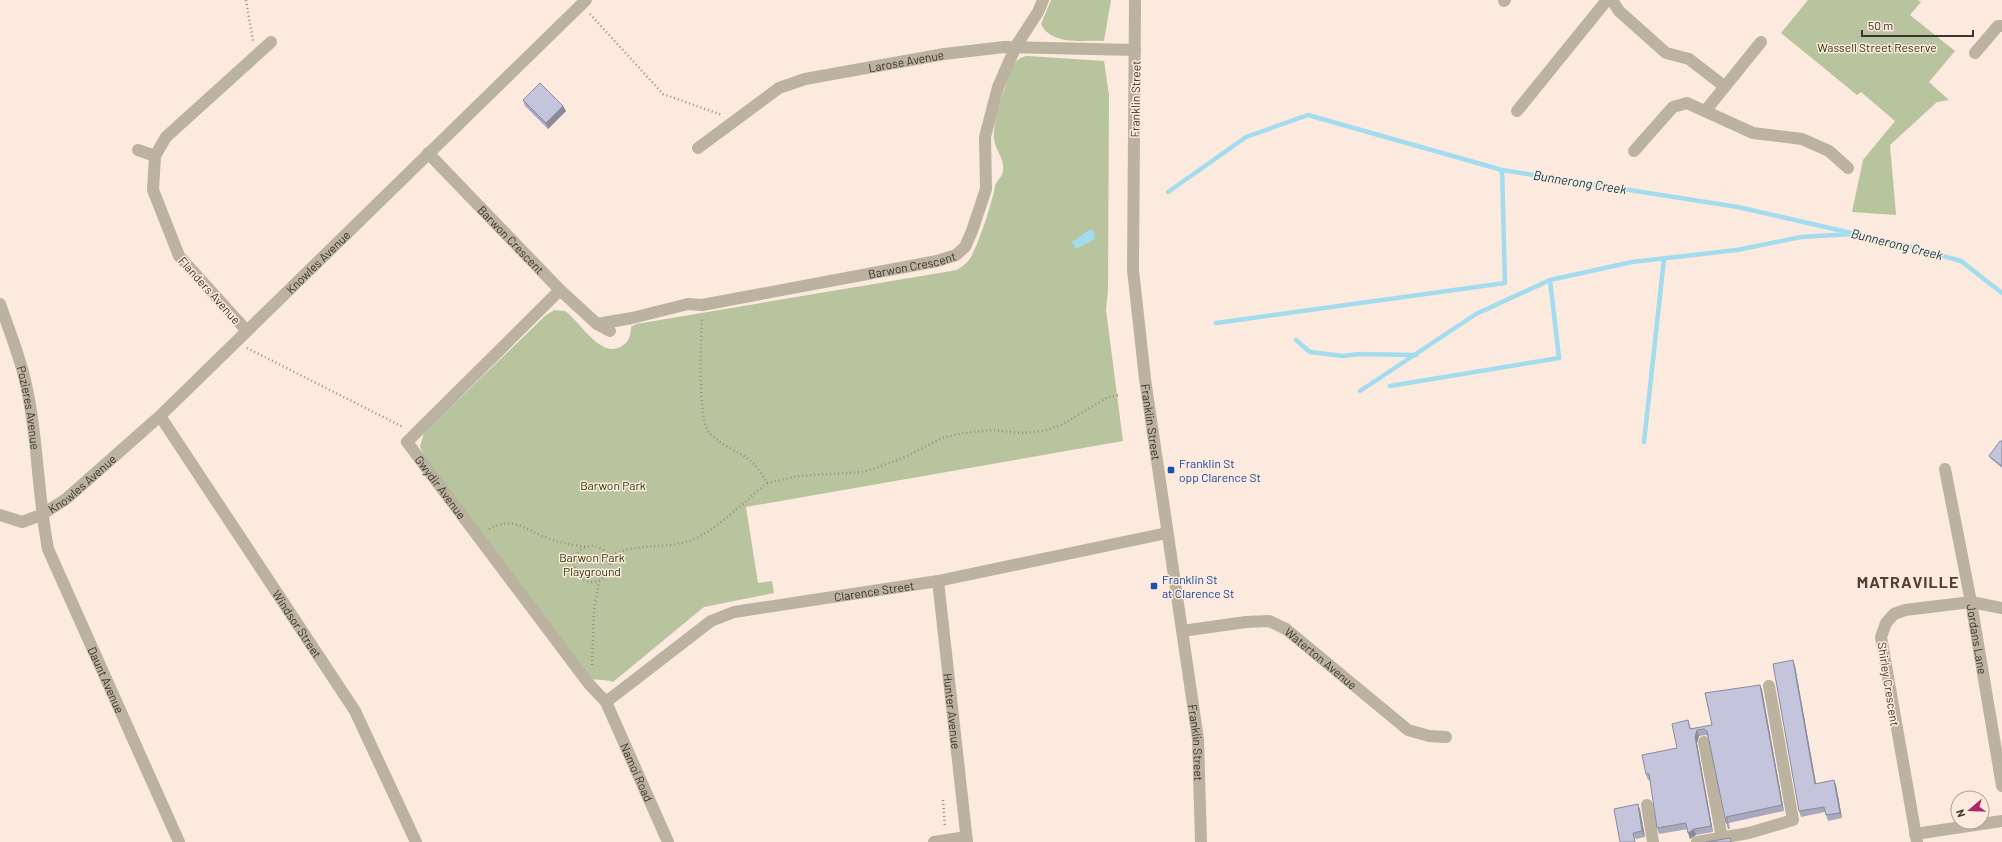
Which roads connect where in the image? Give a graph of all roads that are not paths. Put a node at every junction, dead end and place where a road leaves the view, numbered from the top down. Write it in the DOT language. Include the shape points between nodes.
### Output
graph roads {
  1 [pos="1043,0"];
  2 [pos="1135,0"];
  3 [pos="1607,0"];
  4 [pos="1612,0"];
  5 [pos="584,2"];
  6 [pos="2002,26"];
  7 [pos="271,42"];
  8 [pos="1761,42"];
  9 [pos="1016,46"];
  10 [pos="1135,50"];
  11 [pos="1975,53"];
  12 [pos="1724,86"];
  13 [pos="1706,110"];
  14 [pos="1517,111"];
  15 [pos="698,148"];
  16 [pos="138,150"];
  17 [pos="1634,151"];
  18 [pos="428,153"];
  19 [pos="155,156"];
  20 [pos="1848,168"];
  21 [pos="560,290"];
  22 [pos="0,304"];
  23 [pos="597,324"];
  24 [pos="247,331"];
  25 [pos="610,331"];
  26 [pos="160,416"];
  27 [pos="1945,469"];
  28 [pos="0,515"];
  29 [pos="41,515"];
  30 [pos="1167,533"];
  31 [pos="938,581"];
  32 [pos="1971,602"];
  33 [pos="2002,608"];
  34 [pos="1182,631"];
  35 [pos="1769,686"];
  36 [pos="606,702"];
  37 [pos="1446,737"];
  38 [pos="1704,742"];
  39 [pos="2002,786"];
  40 [pos="1647,805"];
  41 [pos="2002,821"];
  42 [pos="1722,838"];
  43 [pos="1749,838"];
  44 [pos="1916,838"];
  45 [pos="966,840"];
  46 [pos="940,841"];
  47 [pos="179,842"];
  48 [pos="416,842"];
  49 [pos="668,842"];
  50 [pos="1201,842"];
  51 [pos="1653,842"];
  52 [pos="1697,842"];
  1 -- 9 [label="street, Barwon Crescent"];
  2 -- 10 [label="street, Franklin Street"];
  3 -- 14 [label="street"];
  4 -- 12 [label="street" via="1619,11 1666,53 1689,59"];
  5 -- 18 [label="street, Knowles Avenue"];
  6 -- 11 [label="street" via="1998,26"];
  7 -- 19 [label="street, Flanders Avenue" via="166,137"];
  8 -- 12 [label="street"];
  9 -- 10 [label="street, Larose Avenue"];
  9 -- 15 [label="street, Larose Avenue" via="944,54 805,79 779,88"];
  9 -- 23 [label="street, Barwon Crescent" via="998,87 985,136 986,189 965,247 956,255 702,305 688,304"];
  10 -- 30 [label="street, Franklin Street" via="1133,270 1145,379"];
  12 -- 13 [label="street"];
  13 -- 17 [label="street" via="1687,103 1673,107"];
  13 -- 20 [label="street" via="1753,132 1802,139 1829,151"];
  16 -- 19 [label="street"];
  18 -- 21 [label="street, Barwon Crescent"];
  18 -- 24 [label="street, Knowles Avenue"];
  19 -- 24 [label="street, Flanders Avenue" via="153,190 178,256"];
  21 -- 23 [label="street, Barwon Crescent"];
  21 -- 36 [label="street, Gwydir Avenue" via="407,442 584,678"];
  22 -- 29 [label="street, Pozieres Avenue" via="24,376 35,446"];
  23 -- 25 [label="street, Barwon Crescent"];
  24 -- 26 [label="street, Knowles Avenue"];
  26 -- 29 [label="street, Knowles Avenue" via="66,499"];
  26 -- 48 [label="street, Windsor Street" via="355,711"];
  27 -- 32 [label="street, Jordans Lane"];
  28 -- 29 [label="street, Knowles Avenue" via="22,522"];
  29 -- 47 [label="street, Daunt Avenue" via="48,549"];
  30 -- 31 [label="street, Clarence Street"];
  30 -- 34 [label="street, Franklin Street"];
  31 -- 36 [label="street, Clarence Street" via="734,612 711,621"];
  31 -- 45 [label="street, Hunter Avenue"];
  32 -- 33 [label="street, Shirley Crescent"];
  32 -- 39 [label="street, Jordans Lane"];
  32 -- 44 [label="street, Shirley Crescent" via="1905,610 1894,614 1886,623 1881,637"];
  34 -- 37 [label="street, Waterton Avenue" via="1269,621 1286,629 1408,730 1429,736"];
  34 -- 50 [label="street, Franklin Street" via="1198,739"];
  35 -- 43 [label="street" via="1792,820"];
  36 -- 49 [label="street, Namoi Road"];
  38 -- 42 [label="street"];
  40 -- 51 [label="street"];
  41 -- 44 [label="street"];
  42 -- 43 [label="street"];
  42 -- 52 [label="street"];
  45 -- 46 [label="street"];
}
